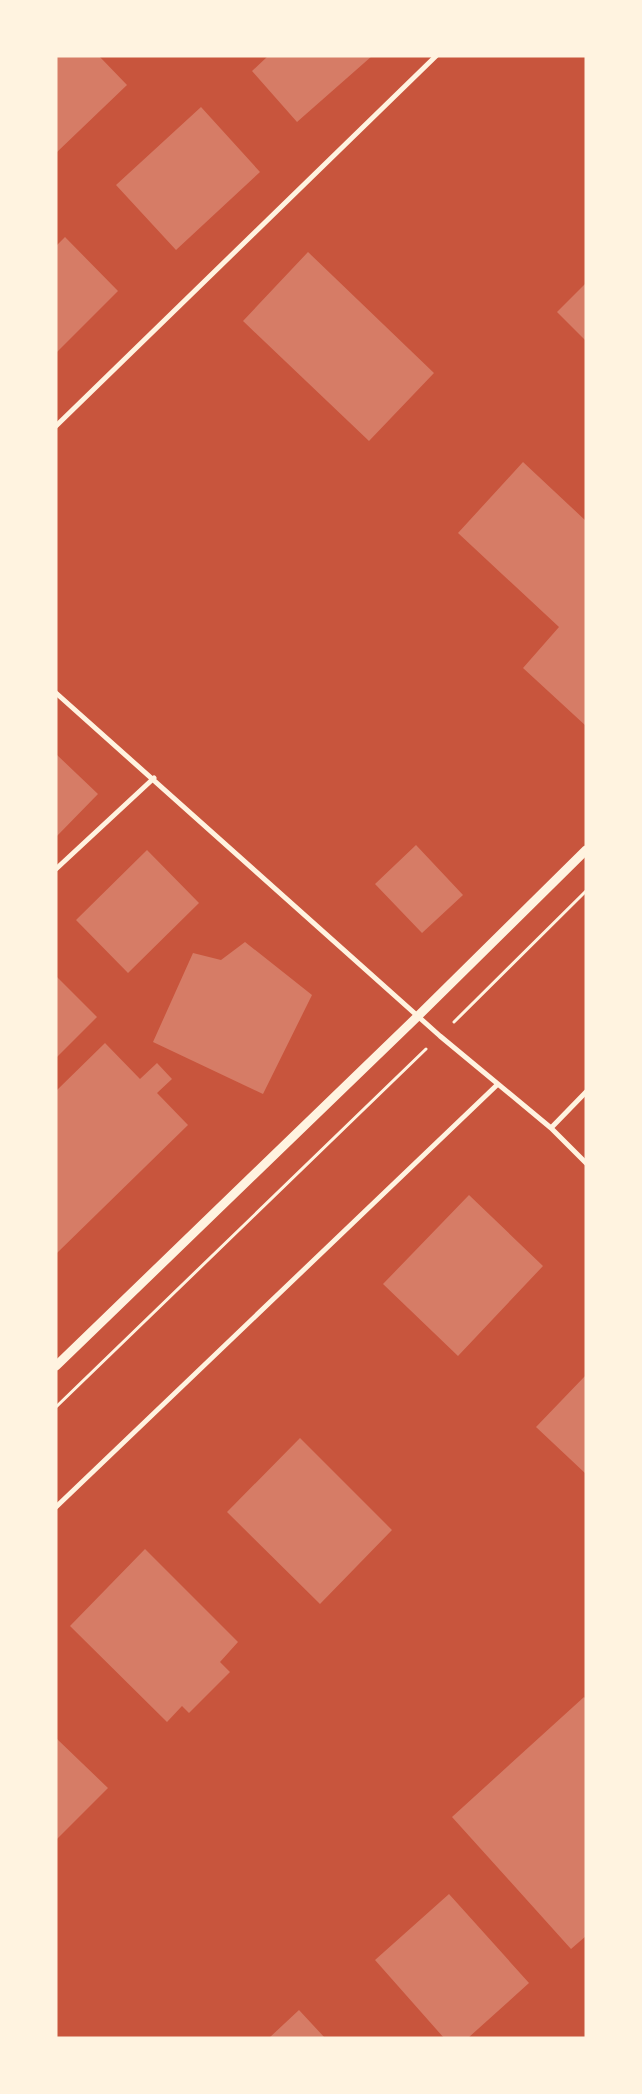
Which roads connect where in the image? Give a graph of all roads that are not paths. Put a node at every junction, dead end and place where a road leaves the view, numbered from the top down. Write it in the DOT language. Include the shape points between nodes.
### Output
graph roads {
  1 [pos="436,56"];
  2 [pos="56,426"];
  3 [pos="56,692"];
  4 [pos="154,778"];
  5 [pos="586,850"];
  6 [pos="56,869"];
  7 [pos="419,1015"];
  8 [pos="498,1084"];
  9 [pos="586,1092"];
  10 [pos="551,1128"];
  11 [pos="586,1163"];
  12 [pos="56,1366"];
  13 [pos="56,1507"];
  1 -- 2 [label="street"];
  3 -- 4 [label="street"];
  4 -- 6 [label="street"];
  4 -- 7 [label="street"];
  5 -- 7 [label="street"];
  7 -- 8 [label="street"];
  7 -- 12 [label="street"];
  8 -- 10 [label="street"];
  8 -- 13 [label="street"];
  9 -- 10 [label="street"];
  10 -- 11 [label="street"];
}
